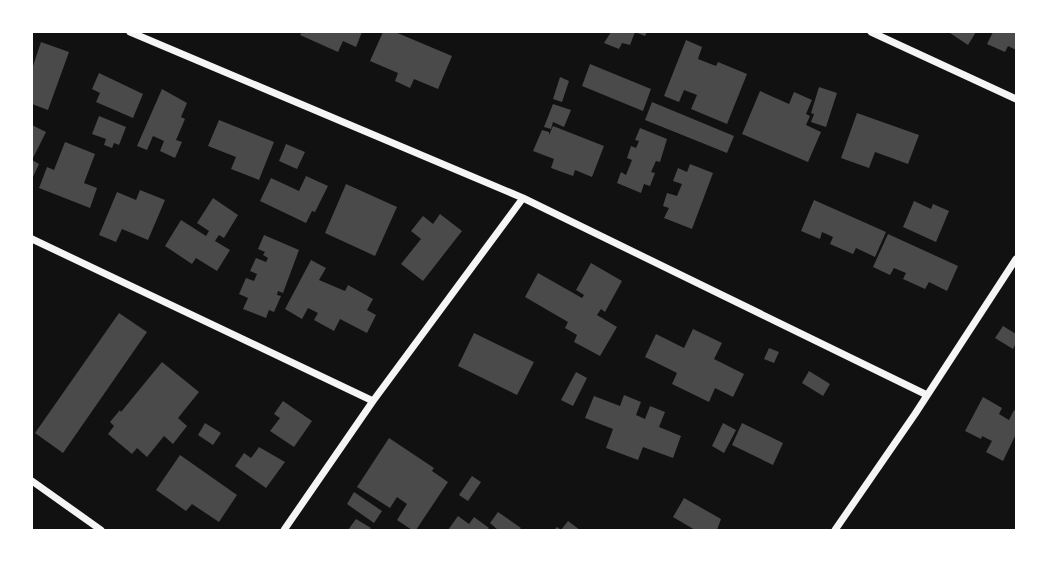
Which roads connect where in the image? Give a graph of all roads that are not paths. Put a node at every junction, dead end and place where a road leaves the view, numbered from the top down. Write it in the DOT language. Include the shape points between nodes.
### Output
graph roads {
  1 [pos="130,32"];
  2 [pos="871,32"];
  3 [pos="1017,99"];
  4 [pos="523,198"];
  5 [pos="32,239"];
  6 [pos="1017,259"];
  7 [pos="927,395"];
  8 [pos="373,401"];
  9 [pos="32,481"];
  10 [pos="101,530"];
  11 [pos="284,530"];
  12 [pos="835,530"];
  1 -- 4 [label="street"];
  2 -- 3 [label="street"];
  4 -- 7 [label="street"];
  4 -- 8 [label="street"];
  5 -- 8 [label="street"];
  6 -- 7 [label="street"];
  7 -- 12 [label="street"];
  8 -- 11 [label="street"];
  9 -- 10 [label="street"];
}
